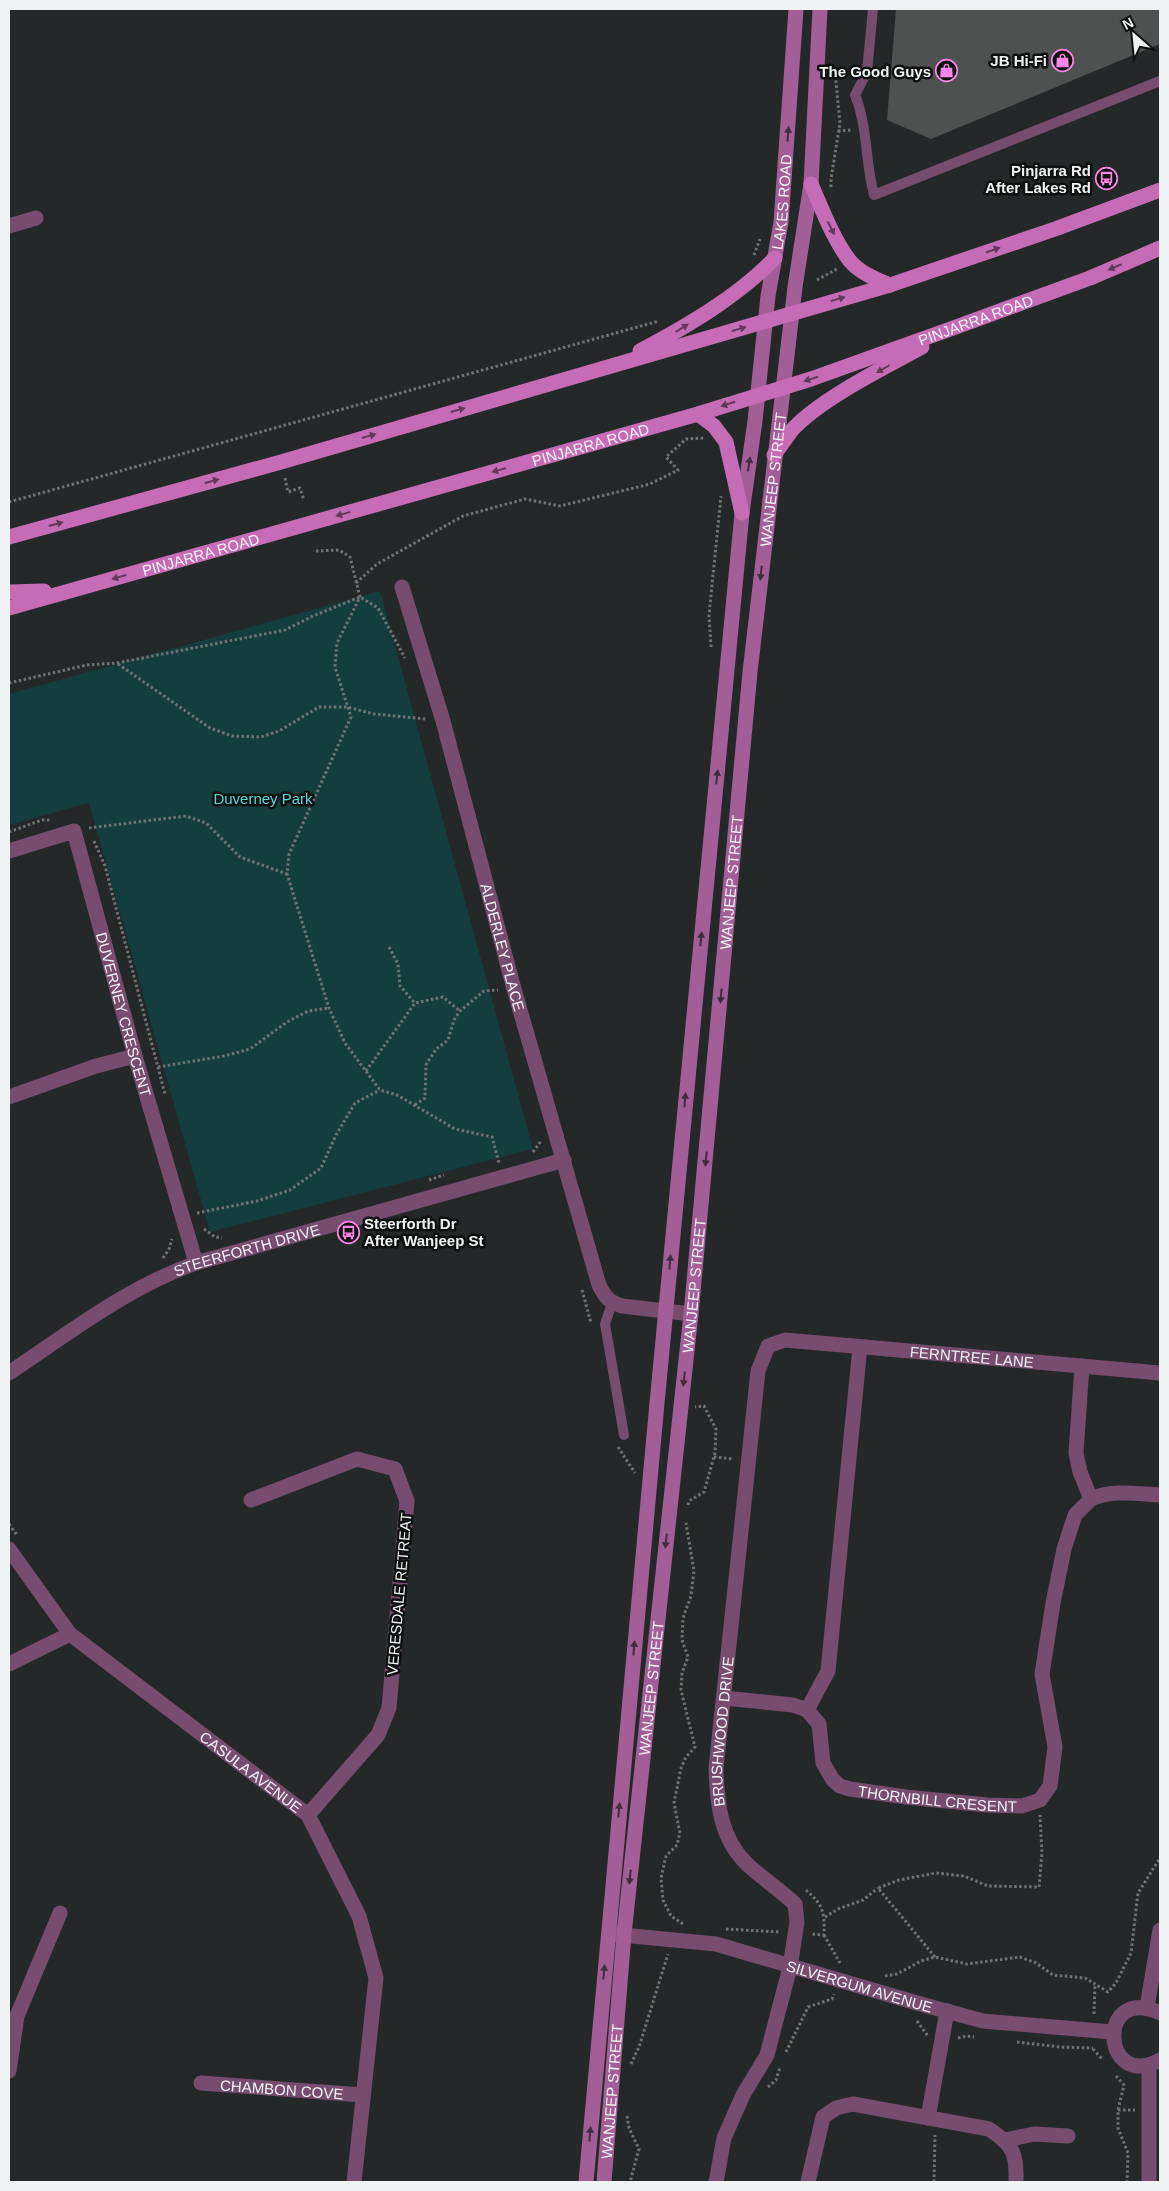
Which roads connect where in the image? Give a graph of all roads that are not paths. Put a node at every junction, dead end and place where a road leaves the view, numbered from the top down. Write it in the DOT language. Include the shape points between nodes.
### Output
graph roads {
  1 [pos="796,9"];
  2 [pos="820,9"];
  3 [pos="872,9"];
  4 [pos="1160,80"];
  5 [pos="811,184"];
  6 [pos="1160,190"];
  7 [pos="36,218"];
  8 [pos="9,226"];
  9 [pos="1160,248"];
  10 [pos="776,258"];
  11 [pos="890,285"];
  12 [pos="792,313"];
  13 [pos="765,321"];
  14 [pos="956,328"];
  15 [pos="608,367"];
  16 [pos="782,387"];
  17 [pos="758,394"];
  18 [pos="698,414"];
  19 [pos="774,455"];
  20 [pos="742,513"];
  21 [pos="13,535"];
  22 [pos="83,587"];
  23 [pos="402,587"];
  24 [pos="9,592"];
  25 [pos="9,608"];
  26 [pos="728,669"];
  27 [pos="750,672"];
  28 [pos="9,851"];
  29 [pos="138,1063"];
  30 [pos="9,1098"];
  31 [pos="564,1160"];
  32 [pos="196,1263"];
  33 [pos="612,1303"];
  34 [pos="666,1311"];
  35 [pos="691,1314"];
  36 [pos="785,1340"];
  37 [pos="860,1347"];
  38 [pos="1082,1366"];
  39 [pos="9,1373"];
  40 [pos="1160,1373"];
  41 [pos="624,1436"];
  42 [pos="1160,1495"];
  43 [pos="1091,1499"];
  44 [pos="251,1500"];
  45 [pos="14,1544"];
  46 [pos="70,1634"];
  47 [pos="9,1664"];
  48 [pos="724,1698"];
  49 [pos="807,1710"];
  50 [pos="308,1815"];
  51 [pos="60,1913"];
  52 [pos="1160,1930"];
  53 [pos="607,1934"];
  54 [pos="624,1934"];
  55 [pos="790,1967"];
  56 [pos="1154,2010"];
  57 [pos="947,2011"];
  58 [pos="13,2015"];
  59 [pos="1112,2032"];
  60 [pos="1155,2063"];
  61 [pos="9,2071"];
  62 [pos="200,2083"];
  63 [pos="363,2094"];
  64 [pos="932,2118"];
  65 [pos="1068,2136"];
  66 [pos="1005,2140"];
  67 [pos="354,2182"];
  68 [pos="586,2182"];
  69 [pos="604,2182"];
  70 [pos="716,2182"];
  71 [pos="808,2182"];
  72 [pos="1016,2182"];
  73 [pos="1149,2182"];
  10 -- 1 [label="main road, LAKES ROAD, one-way" via="785,182"];
  2 -- 5 [label="main road, LAKES ROAD"];
  3 -- 4 [label="lane" via="867,72 855,95 862,113 874,195"];
  5 -- 11 [label="main road, one-way" via="850,261 873,278"];
  5 -- 12 [label="main road, LAKES ROAD"];
  11 -- 6 [label="main road, one-way"];
  7 -- 8 [label="street"];
  9 -- 14 [label="main road, PINJARRA ROAD, one-way"];
  10 -- 13 [label="main road, LAKES ROAD"];
  15 -- 10 [label="main road, one-way" via="686,326 742,289"];
  12 -- 11 [label="main road, one-way"];
  12 -- 13 [label="main road"];
  12 -- 16 [label="main road, LAKES ROAD"];
  15 -- 13 [label="main road, one-way"];
  13 -- 17 [label="main road, LAKES ROAD"];
  14 -- 16 [label="main road, PINJARRA ROAD, one-way"];
  14 -- 19 [label="main road, one-way" via="816,410 792,430"];
  21 -- 15 [label="main road, one-way" via="281,462"];
  16 -- 17 [label="main road, PINJARRA ROAD"];
  16 -- 19 [label="main road, WANJEEP STREET"];
  17 -- 18 [label="main road, PINJARRA ROAD, one-way"];
  20 -- 17 [label="main road, WANJEEP STREET, one-way"];
  18 -- 20 [label="main road" via="714,426 726,442"];
  18 -- 22 [label="main road, PINJARRA ROAD, one-way"];
  19 -- 27 [label="main road, WANJEEP STREET, one-way"];
  20 -- 26 [label="main road, WANJEEP STREET"];
  22 -- 24 [label="main road"];
  22 -- 25 [label="main road, PINJARRA ROAD"];
  23 -- 31 [label="street, ALDERLEY PLACE" via="443,721 514,989"];
  26 -- 27 [label="main road"];
  34 -- 26 [label="main road, WANJEEP STREET, one-way"];
  27 -- 35 [label="main road, WANJEEP STREET, one-way"];
  28 -- 29 [label="street, DUVERNEY CRESCENT" via="74,831"];
  29 -- 30 [label="street" via="96,1066"];
  29 -- 32 [label="street, DUVERNEY CRESCENT"];
  31 -- 32 [label="street, STEERFORTH DRIVE"];
  31 -- 33 [label="street, ALDERLEY PLACE" via="604,1296"];
  32 -- 39 [label="street, STEERFORTH DRIVE" via="134,1290"];
  33 -- 34 [label="street"];
  33 -- 41 [label="lane" via="605,1324"];
  34 -- 35 [label="street"];
  53 -- 34 [label="main road, WANJEEP STREET, one-way"];
  35 -- 54 [label="main road, WANJEEP STREET, one-way"];
  36 -- 37 [label="street, FERNTREE LANE"];
  36 -- 48 [label="street, BRUSHWOOD DRIVE" via="768,1346 758,1371"];
  37 -- 38 [label="street, FERNTREE LANE"];
  37 -- 49 [label="street" via="828,1671"];
  38 -- 40 [label="street, FERNTREE LANE"];
  38 -- 43 [label="street" via="1076,1453"];
  42 -- 43 [label="street" via="1114,1493"];
  43 -- 49 [label="street, THORNBILL CRESENT" via="1075,1515 1052,1603 1042,1674 1055,1747 1050,1786 1040,1800 1022,1806 987,1805 840,1786 823,1763 819,1724"];
  44 -- 50 [label="street, VERESDALE RETREAT" via="357,1459 395,1469 407,1501 389,1708 378,1735"];
  45 -- 46 [label="street, CASULA AVENUE"];
  46 -- 47 [label="street"];
  46 -- 50 [label="street, CASULA AVENUE"];
  48 -- 49 [label="street" via="794,1705"];
  48 -- 55 [label="street, BRUSHWOOD DRIVE" via="716,1768 717,1803 727,1836 746,1864 795,1904 797,1922"];
  50 -- 63 [label="street, CASULA AVENUE" via="359,1916 376,1978"];
  51 -- 58 [label="street"];
  52 -- 56 [label="street"];
  53 -- 54 [label="street, SILVERGUM AVENUE"];
  68 -- 53 [label="main road, WANJEEP STREET, one-way"];
  54 -- 55 [label="street, SILVERGUM AVENUE" via="716,1944"];
  54 -- 69 [label="main road, WANJEEP STREET"];
  55 -- 57 [label="street, SILVERGUM AVENUE"];
  55 -- 70 [label="street, BRUSHWOOD DRIVE" via="767,2055 743,2095 724,2138"];
  56 -- 59 [label="street" via="1132,2009 1119,2018"];
  57 -- 59 [label="street, SILVERGUM AVENUE" via="983,2021"];
  57 -- 64 [label="street"];
  58 -- 61 [label="street"];
  59 -- 60 [label="street" via="1115,2051 1130,2064"];
  60 -- 73 [label="street"];
  62 -- 63 [label="street, CHAMBON COVE"];
  63 -- 67 [label="street, CASULA AVENUE"];
  64 -- 66 [label="street" via="989,2129"];
  64 -- 71 [label="street" via="853,2104 836,2108 823,2118"];
  65 -- 66 [label="street" via="1034,2134"];
  66 -- 72 [label="street" via="1014,2152"];
}
